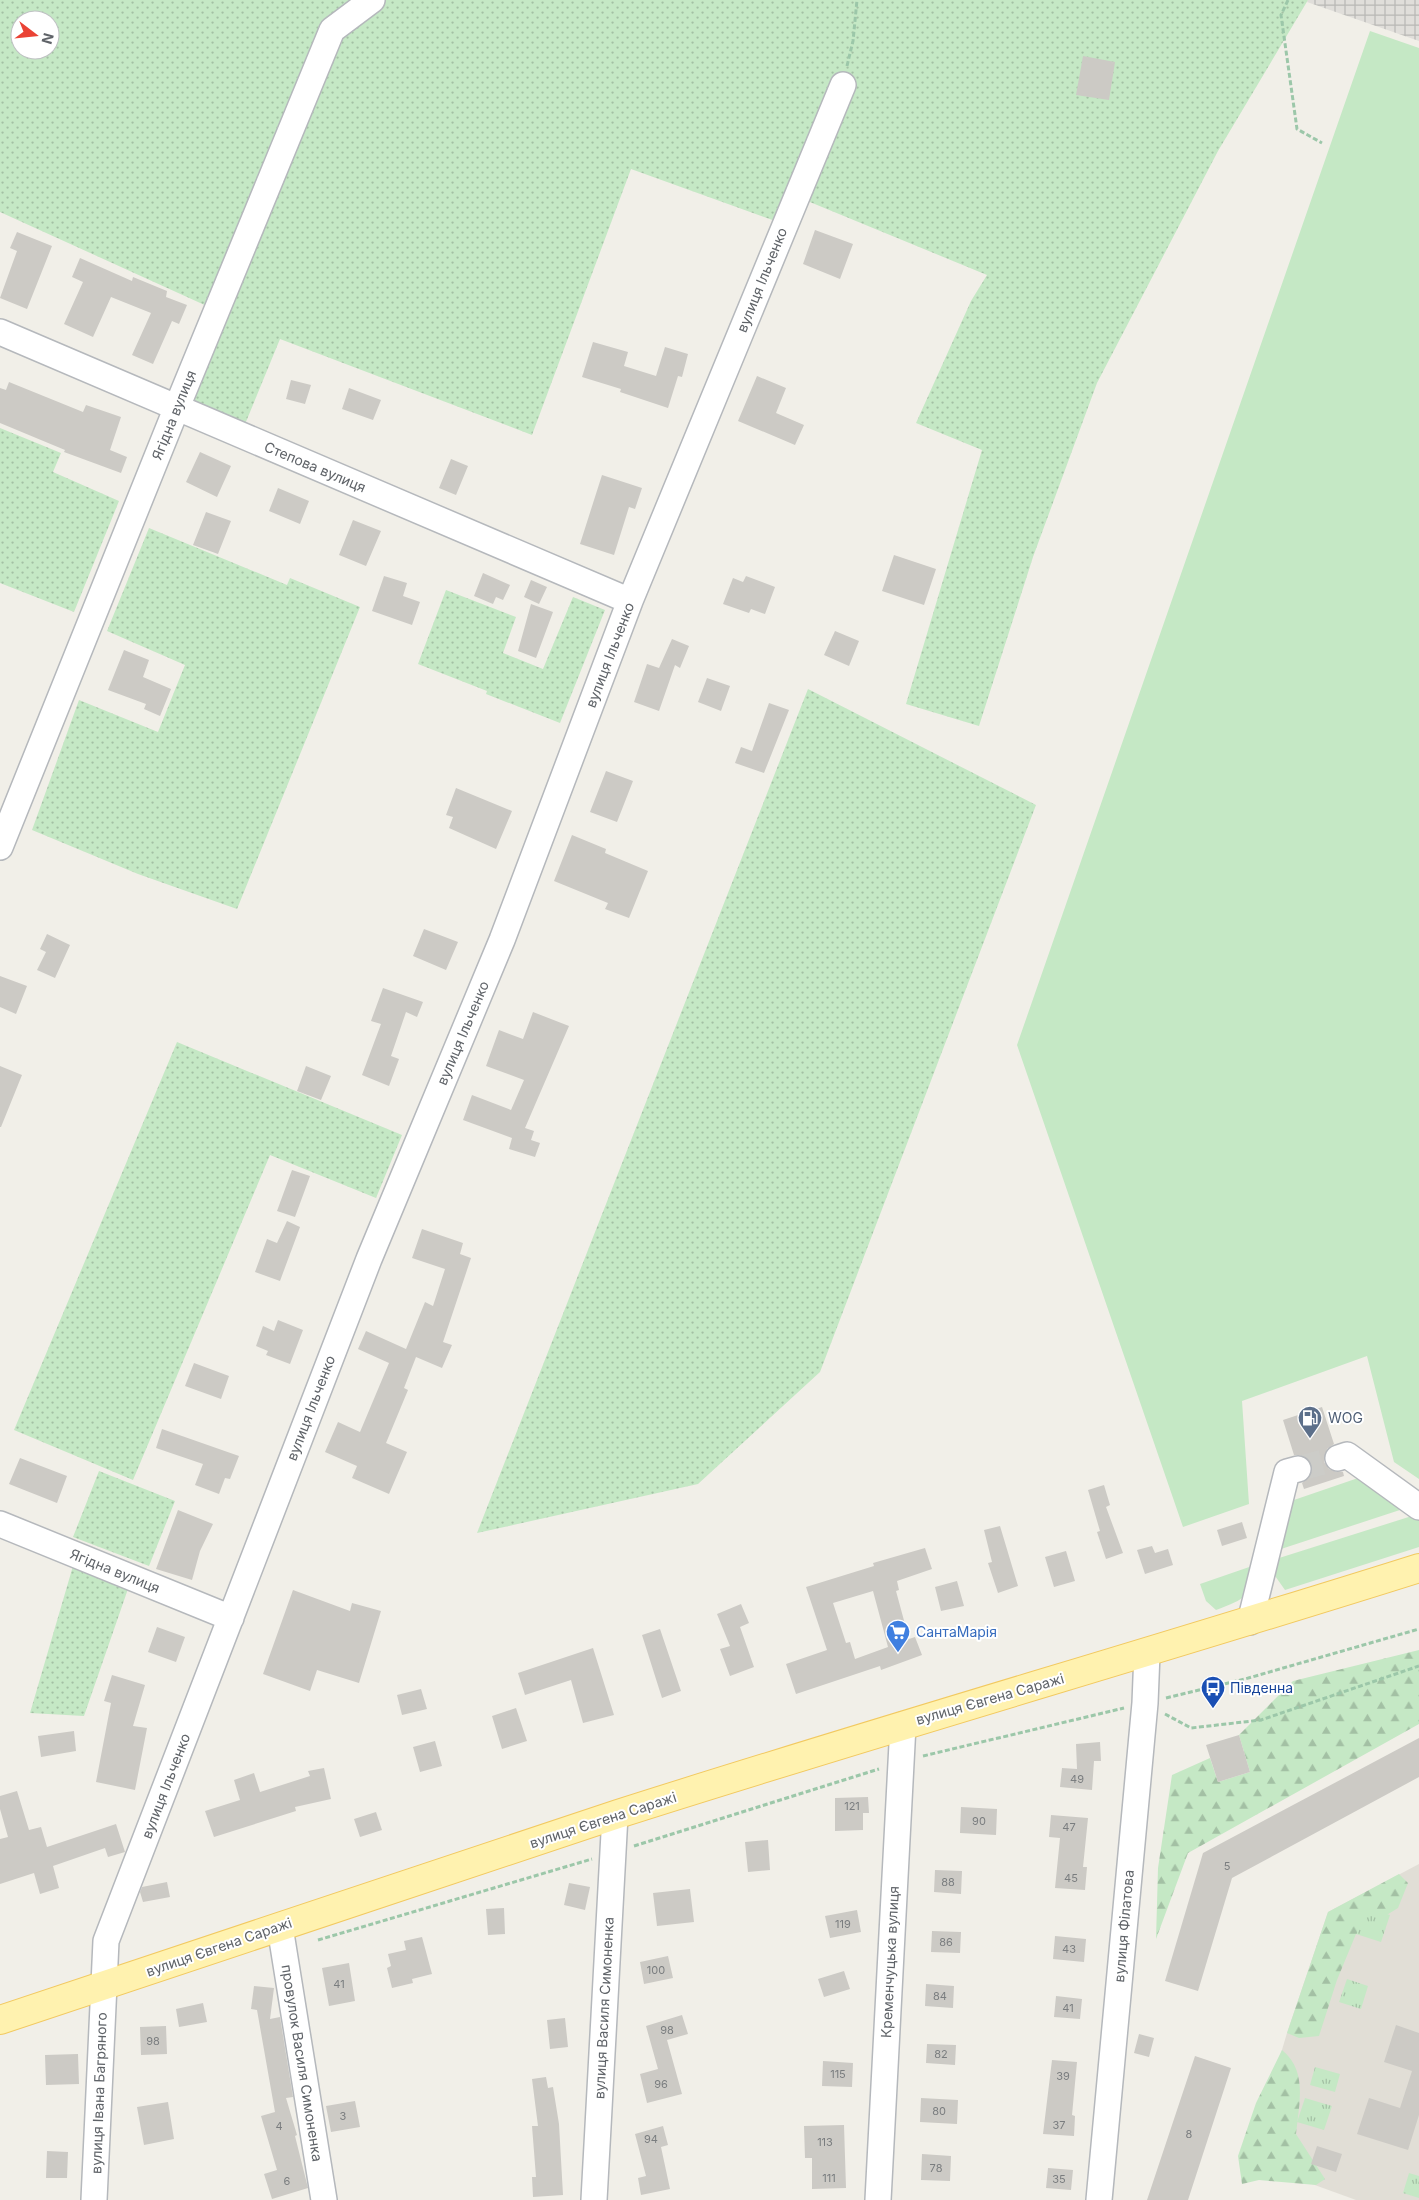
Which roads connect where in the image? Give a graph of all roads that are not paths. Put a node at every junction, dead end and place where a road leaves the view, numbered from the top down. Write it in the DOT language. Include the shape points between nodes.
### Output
graph roads {
  1 [pos="372,0"];
  2 [pos="843,85"];
  3 [pos="0,332"];
  4 [pos="177,407"];
  5 [pos="630,601"];
  6 [pos="0,848"];
  7 [pos="1338,1458"];
  8 [pos="1298,1469"];
  9 [pos="1419,1507"];
  10 [pos="0,1524"];
  11 [pos="1419,1568"];
  12 [pos="231,1618"];
  13 [pos="1250,1622"];
  14 [pos="1147,1653"];
  15 [pos="903,1724"];
  16 [pos="615,1815"];
  17 [pos="282,1939"];
  18 [pos="104,1986"];
  19 [pos="0,2020"];
  20 [pos="94,2200"];
  21 [pos="324,2200"];
  22 [pos="594,2200"];
  23 [pos="878,2200"];
  24 [pos="1099,2200"];
  1 -- 4 [label="street, Ягідна вулиця" via="332,30"];
  2 -- 5 [label="street, вулиця Ільченко"];
  3 -- 4 [label="street, Степова вулиця"];
  4 -- 5 [label="street, Степова вулиця"];
  4 -- 6 [label="street, Ягідна вулиця"];
  5 -- 12 [label="street, вулиця Ільченко" via="502,940 369,1259"];
  7 -- 9 [label="street" via="1348,1455"];
  8 -- 13 [label="street" via="1287,1472"];
  10 -- 12 [label="street, Ягідна вулиця"];
  11 -- 13 [label="main road, вулиця Євгена Саражі"];
  12 -- 18 [label="street, вулиця Ільченко" via="106,1941"];
  13 -- 14 [label="main road, вулиця Євгена Саражі"];
  14 -- 15 [label="main road, вулиця Євгена Саражі"];
  14 -- 24 [label="street, вулиця Філатова"];
  15 -- 16 [label="main road, вулиця Євгена Саражі"];
  15 -- 23 [label="street, Кременчуцька вулиця"];
  16 -- 17 [label="main road, вулиця Євгена Саражі"];
  16 -- 22 [label="street, вулиця Василя Симоненка"];
  17 -- 18 [label="main road, вулиця Євгена Саражі"];
  17 -- 21 [label="street, провулок Василя Симоненка"];
  18 -- 19 [label="main road, вулиця Євгена Саражі"];
  18 -- 20 [label="street, вулиця Івана Багряного"];
}
